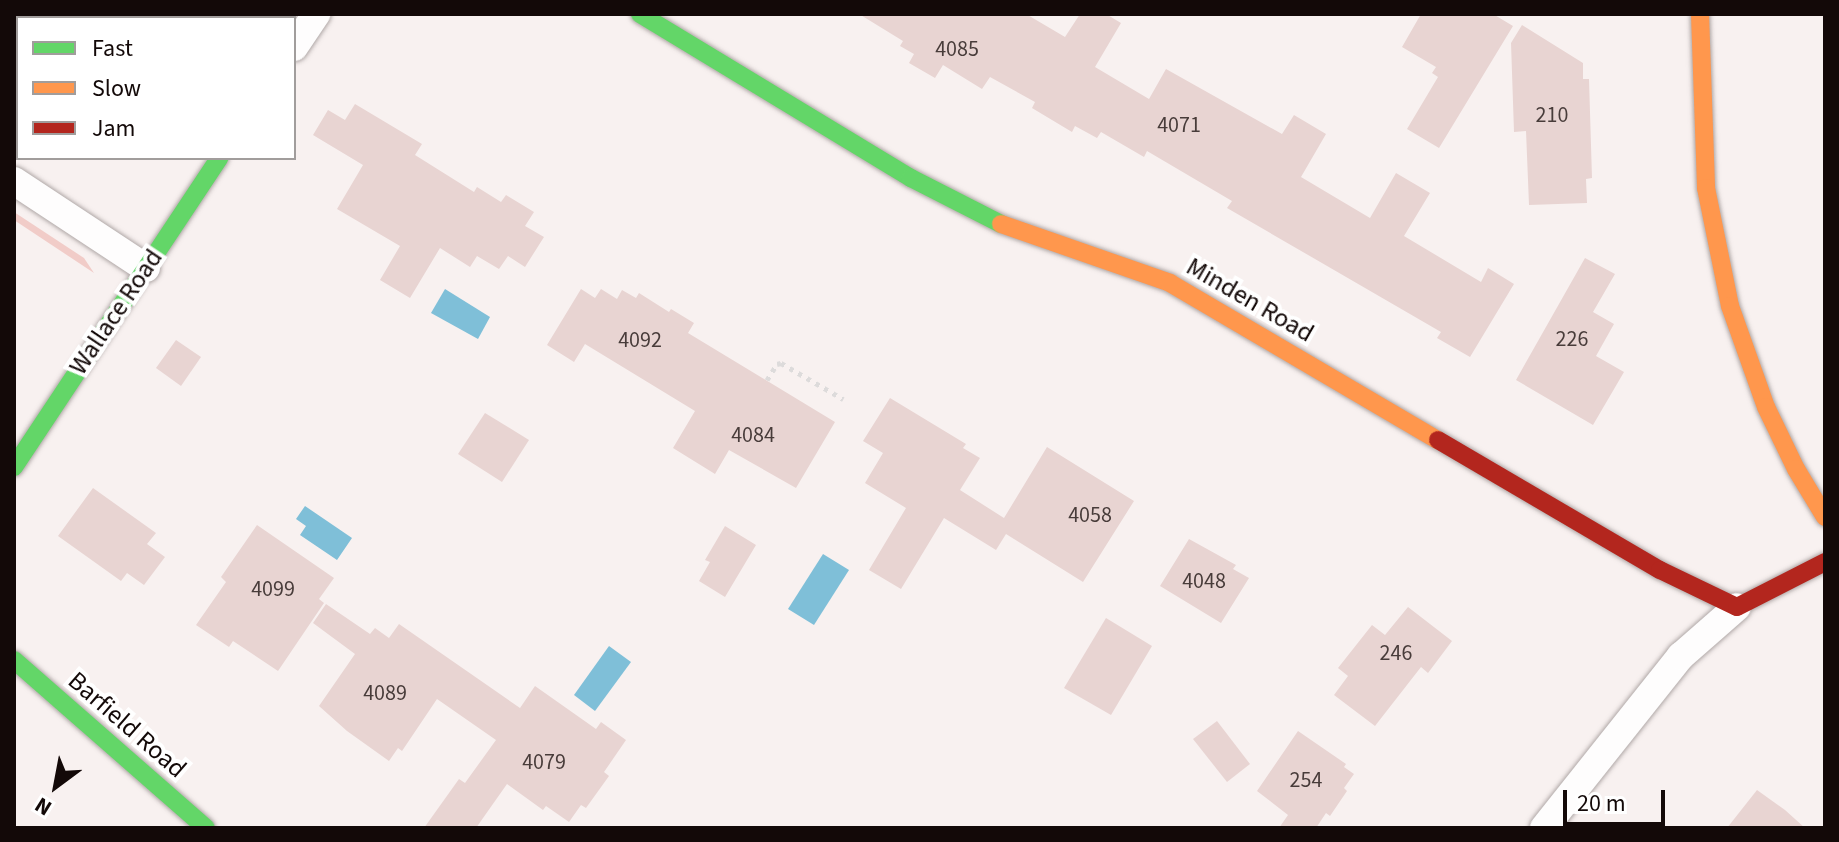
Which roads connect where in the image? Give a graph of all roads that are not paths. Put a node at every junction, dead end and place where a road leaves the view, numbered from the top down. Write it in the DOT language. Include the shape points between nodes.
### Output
graph roads {
  1 [pos="316,14"];
  2 [pos="640,14"];
  3 [pos="1700,14"];
  4 [pos="296,44"];
  5 [pos="218,160"];
  6 [pos="14,181"];
  7 [pos="146,268"];
  8 [pos="14,467"];
  9 [pos="1825,517"];
  10 [pos="1825,562"];
  11 [pos="1737,607"];
  12 [pos="14,660"];
  13 [pos="206,828"];
  14 [pos="1544,828"];
  1 -- 4 [label="street"];
  2 -- 11 [label="street, Minden Road" via="982,217 1170,283 1660,570"];
  3 -- 9 [label="street" via="1706,188 1730,306 1766,407"];
  5 -- 7 [label="street, Wallace Road"];
  6 -- 7 [label="street"];
  7 -- 8 [label="street, Wallace Road"];
  10 -- 11 [label="street"];
  11 -- 14 [label="street" via="1681,656"];
  12 -- 13 [label="street, Barfield Road"];
}
